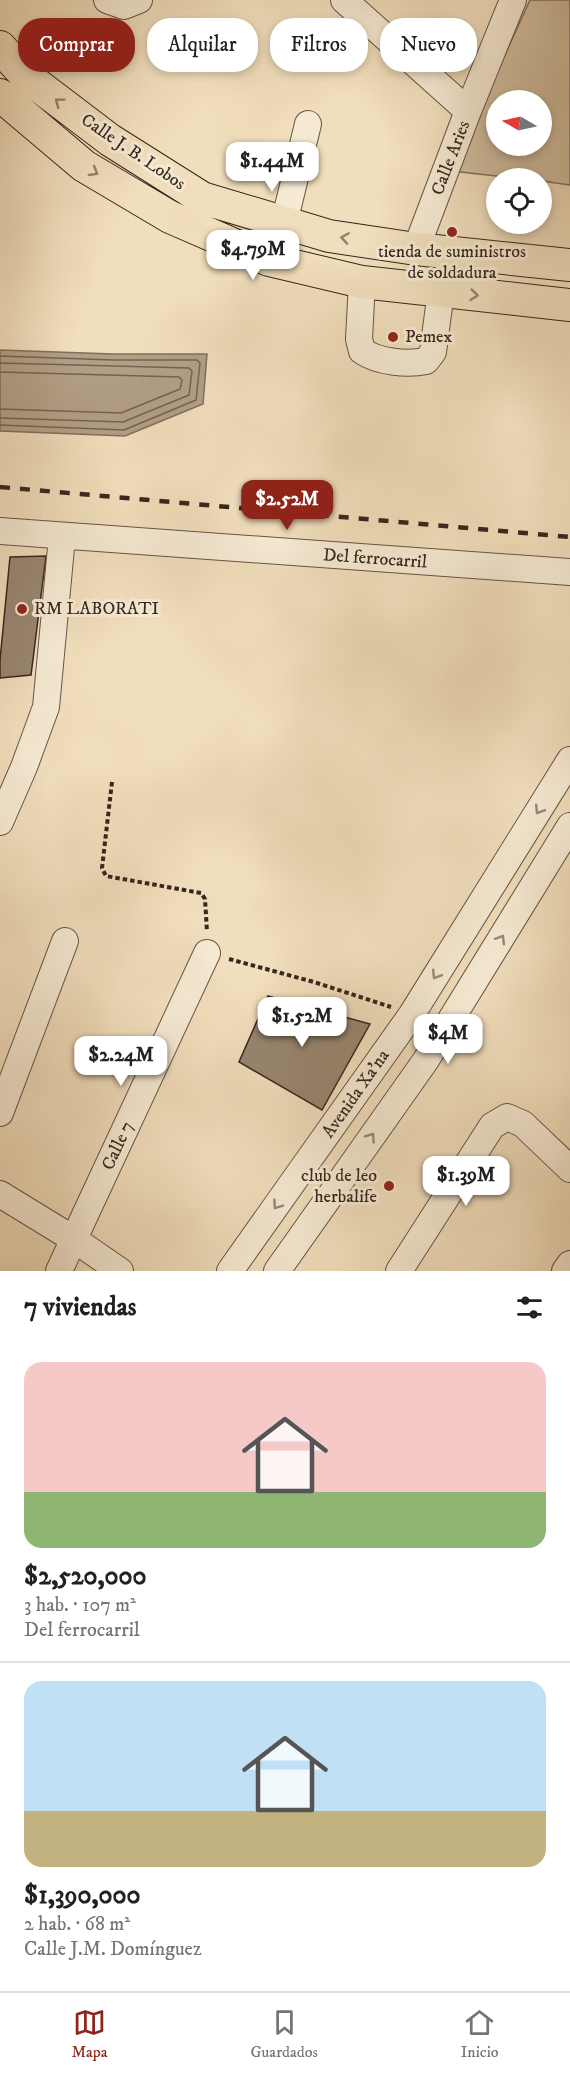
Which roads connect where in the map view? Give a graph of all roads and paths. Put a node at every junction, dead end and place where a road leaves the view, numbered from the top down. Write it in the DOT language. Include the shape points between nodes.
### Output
graph roads {
  1 [pos="106,0"];
  2 [pos="139,0"];
  3 [pos="344,0"];
  4 [pos="513,0"];
  5 [pos="0,47"];
  6 [pos="0,95"];
  7 [pos="468,111"];
  8 [pos="308,124"];
  9 [pos="284,223"];
  10 [pos="416,249"];
  11 [pos="570,265"];
  12 [pos="362,282"];
  13 [pos="441,291"];
  14 [pos="570,305"];
  15 [pos="0,531"];
  16 [pos="62,537"];
  17 [pos="570,572"];
  18 [pos="570,760"];
  19 [pos="112,782"];
  20 [pos="0,822"];
  21 [pos="570,826"];
  22 [pos="65,941"];
  23 [pos="207,953"];
  24 [pos="412,1014"];
  25 [pos="0,1113"];
  26 [pos="570,1169"];
  27 [pos="0,1194"];
  28 [pos="75,1240"];
  29 [pos="570,1264"];
  30 [pos="59,1271"];
  31 [pos="120,1271"];
  32 [pos="230,1271"];
  33 [pos="277,1271"];
  34 [pos="399,1271"];
  35 [pos="566,1271"];
  1 -- 2 [label="street" via="124,6"];
  3 -- 7 [label="street"];
  4 -- 7 [label="street, Calle Aries"];
  9 -- 5 [label="main road, Calle J. B. Lobos, one-way" via="202,198 110,140 27,77"];
  6 -- 12 [label="main road, Calle J. B. Lobos, one-way" via="84,166 170,217 269,260"];
  7 -- 10 [label="street, Calle Aries"];
  8 -- 9 [label="street"];
  10 -- 9 [label="main road, Calle J. B. Lobos, one-way" via="329,236"];
  10 -- 11 [label="main road, Calle J. B. Lobos"];
  12 -- 13 [label="main road, Calle J. B. Lobos"];
  12 -- 13 [label="street" via="362,351 371,357 415,363 426,362 433,352"];
  13 -- 14 [label="main road, Calle J. B. Lobos, one-way"];
  15 -- 16 [label="street, Del ferrocarril"];
  16 -- 17 [label="street, Del ferrocarril"];
  16 -- 20 [label="street" via="46,707"];
  18 -- 24 [label="street, Avenida Xa'na, one-way"];
  19 -- 23 [label="path" via="102,868 106,876 201,893 207,910"];
  33 -- 21 [label="street, Avenida Xa'na, one-way" via="426,1060"];
  22 -- 25 [label="street"];
  23 -- 24 [label="path"];
  23 -- 28 [label="street, Calle 7"];
  24 -- 32 [label="street, Avenida Xa'na, one-way"];
  26 -- 34 [label="street" via="523,1124 507,1117 492,1126"];
  27 -- 28 [label="street"];
  28 -- 30 [label="street, Calle 7"];
  28 -- 31 [label="street"];
  29 -- 35 [label="street"];
}
